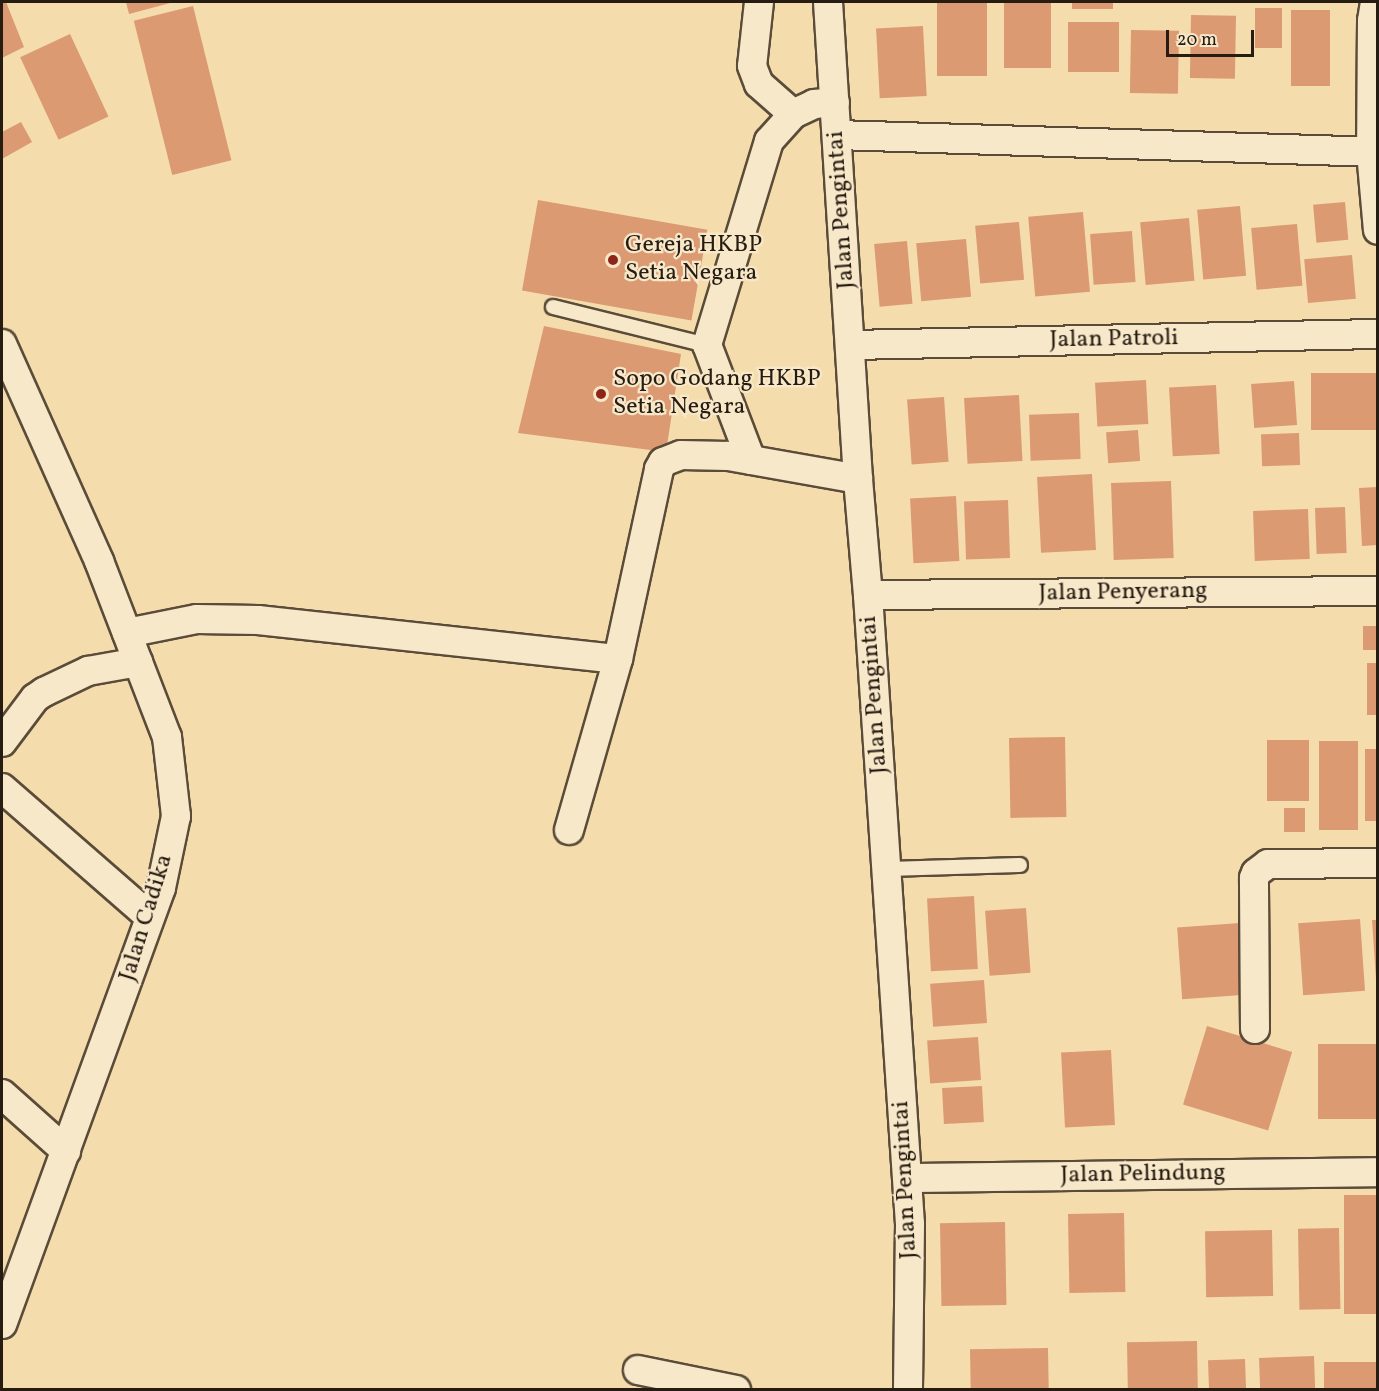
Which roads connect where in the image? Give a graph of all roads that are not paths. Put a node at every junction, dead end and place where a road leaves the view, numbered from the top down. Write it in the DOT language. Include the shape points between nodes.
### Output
graph roads {
  1 [pos="759,2"];
  2 [pos="828,2"];
  3 [pos="1375,2"];
  4 [pos="835,102"];
  5 [pos="793,114"];
  6 [pos="837,135"];
  7 [pos="1374,152"];
  8 [pos="1377,230"];
  9 [pos="553,308"];
  10 [pos="1377,334"];
  11 [pos="2,344"];
  12 [pos="707,345"];
  13 [pos="851,345"];
  14 [pos="751,460"];
  15 [pos="858,479"];
  16 [pos="1377,591"];
  17 [pos="868,595"];
  18 [pos="127,633"];
  19 [pos="618,659"];
  20 [pos="138,662"];
  21 [pos="2,742"];
  22 [pos="2,788"];
  23 [pos="569,830"];
  24 [pos="1377,863"];
  25 [pos="1020,865"];
  26 [pos="887,869"];
  27 [pos="150,917"];
  28 [pos="1255,1029"];
  29 [pos="2,1094"];
  30 [pos="66,1151"];
  31 [pos="1377,1172"];
  32 [pos="908,1178"];
  33 [pos="2,1324"];
  34 [pos="638,1370"];
  35 [pos="736,1389"];
  36 [pos="908,1389"];
  1 -- 5 [label="street" via="752,66 759,84"];
  2 -- 4 [label="street, Jalan Pengintai"];
  3 -- 7 [label="street"];
  4 -- 5 [label="street" via="814,104"];
  4 -- 6 [label="street, Jalan Pengintai"];
  5 -- 12 [label="street" via="769,141"];
  6 -- 7 [label="street"];
  6 -- 13 [label="street, Jalan Pengintai"];
  7 -- 8 [label="street"];
  9 -- 12 [label="lane"];
  10 -- 13 [label="street, Jalan Patroli"];
  11 -- 18 [label="street, Jalan Cadika"];
  12 -- 14 [label="street"];
  13 -- 15 [label="street, Jalan Pengintai"];
  14 -- 15 [label="street"];
  14 -- 19 [label="street" via="681,455 663,462"];
  15 -- 17 [label="street, Jalan Pengintai"];
  16 -- 17 [label="street, Jalan Penyerang"];
  17 -- 26 [label="street, Jalan Pengintai"];
  18 -- 19 [label="street" via="197,619 258,620"];
  18 -- 20 [label="street, Jalan Cadika"];
  19 -- 23 [label="street"];
  20 -- 21 [label="street" via="88,671 44,692 35,698"];
  20 -- 27 [label="street, Jalan Cadika" via="166,737 176,816 161,888"];
  22 -- 27 [label="street"];
  24 -- 28 [label="street" via="1268,864 1260,868 1254,878"];
  25 -- 26 [label="lane"];
  26 -- 32 [label="street, Jalan Pengintai"];
  27 -- 30 [label="street, Jalan Cadika"];
  29 -- 30 [label="street"];
  30 -- 33 [label="street, Jalan Cadika"];
  31 -- 32 [label="street, Jalan Pelindung"];
  32 -- 36 [label="street, Jalan Pengintai"];
  34 -- 35 [label="street"];
}
